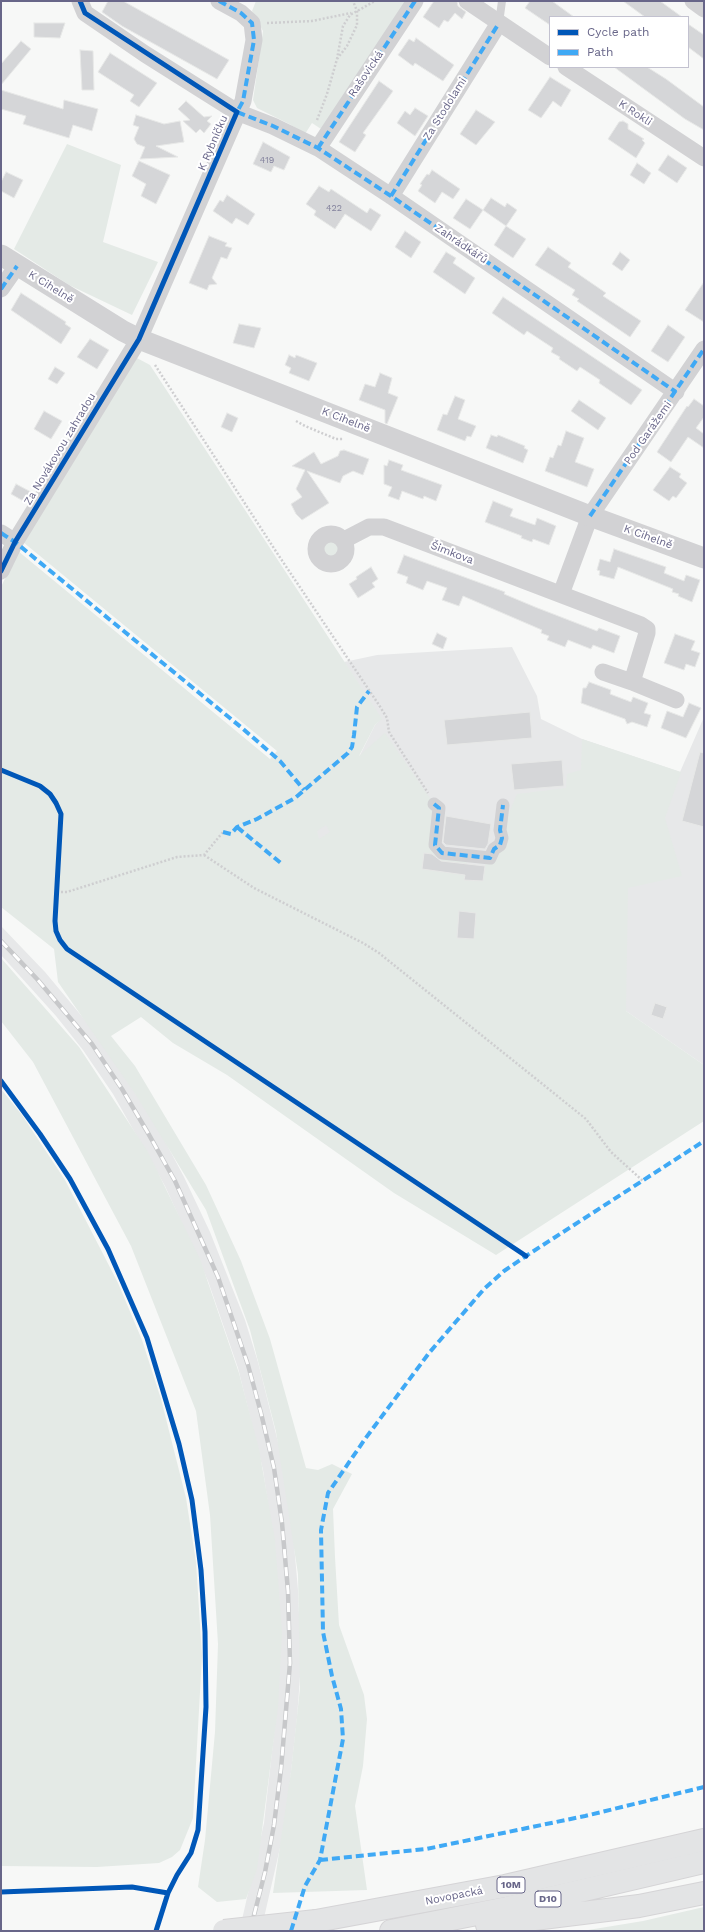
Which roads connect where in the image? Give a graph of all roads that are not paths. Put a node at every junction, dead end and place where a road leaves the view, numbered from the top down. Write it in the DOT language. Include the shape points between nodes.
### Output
graph roads {
  1 [pos="80,1"];
  2 [pos="415,1"];
  3 [pos="467,1"];
  4 [pos="502,1"];
  5 [pos="693,1"];
  6 [pos="223,3"];
  7 [pos="704,9"];
  8 [pos="499,23"];
  9 [pos="549,56"];
  10 [pos="568,68"];
  11 [pos="237,112"];
  12 [pos="312,145"];
  13 [pos="704,158"];
  14 [pos="391,196"];
  15 [pos="9,261"];
  16 [pos="1,289"];
  17 [pos="138,339"];
  18 [pos="704,349"];
  19 [pos="676,392"];
  20 [pos="590,516"];
  21 [pos="8,537"];
  22 [pos="344,540"];
  23 [pos="704,558"];
  24 [pos="1,571"];
  25 [pos="560,594"];
  26 [pos="603,672"];
  27 [pos="632,682"];
  28 [pos="676,700"];
  29 [pos="434,804"];
  30 [pos="503,805"];
  31 [pos="704,1840"];
  32 [pos="704,1862"];
  33 [pos="704,1893"];
  34 [pos="224,1931"];
  35 [pos="391,1931"];
  36 [pos="432,1931"];
  1 -- 11 [label="street, K Rybníčku" via="85,13"];
  2 -- 12 [label="street, Rašovická"];
  3 -- 8 [label="street"];
  4 -- 8 [label="lane"];
  5 -- 7 [label="street"];
  6 -- 11 [label="street" via="252,23 254,40 243,101"];
  8 -- 9 [label="street"];
  8 -- 14 [label="street, Za Stodolami"];
  10 -- 13 [label="street, K Rokli"];
  11 -- 12 [label="street, Zahrádkářů" via="274,126"];
  11 -- 17 [label="street, K Rybníčku"];
  12 -- 14 [label="street, Zahrádkářů"];
  14 -- 19 [label="street, Zahrádkářů"];
  15 -- 16 [label="street"];
  15 -- 17 [label="street, K Cihelně"];
  17 -- 20 [label="street, K Cihelně"];
  17 -- 21 [label="street, Za Novákovou zahradou"];
  18 -- 19 [label="street, Pod Garážemi"];
  19 -- 20 [label="street, Pod Garážemi"];
  20 -- 23 [label="street, K Cihelně"];
  20 -- 25 [label="street"];
  21 -- 24 [label="street, Za Novákovou zahradou"];
  22 -- 25 [label="street, Šimkova" via="369,527 384,527"];
  25 -- 27 [label="street, Šimkova" via="641,625 647,630"];
  26 -- 27 [label="street"];
  27 -- 28 [label="street"];
  29 -- 30 [label="street" via="439,808 435,845 442,853 490,858 502,838 500,830"];
  31 -- 34 [label="highway, Novopacká / 10M, bridge" via="505,1886 316,1921"];
  32 -- 35 [label="highway, Novopacká / D10" via="507,1908"];
  33 -- 36 [label="highway" via="639,1906"];
}
